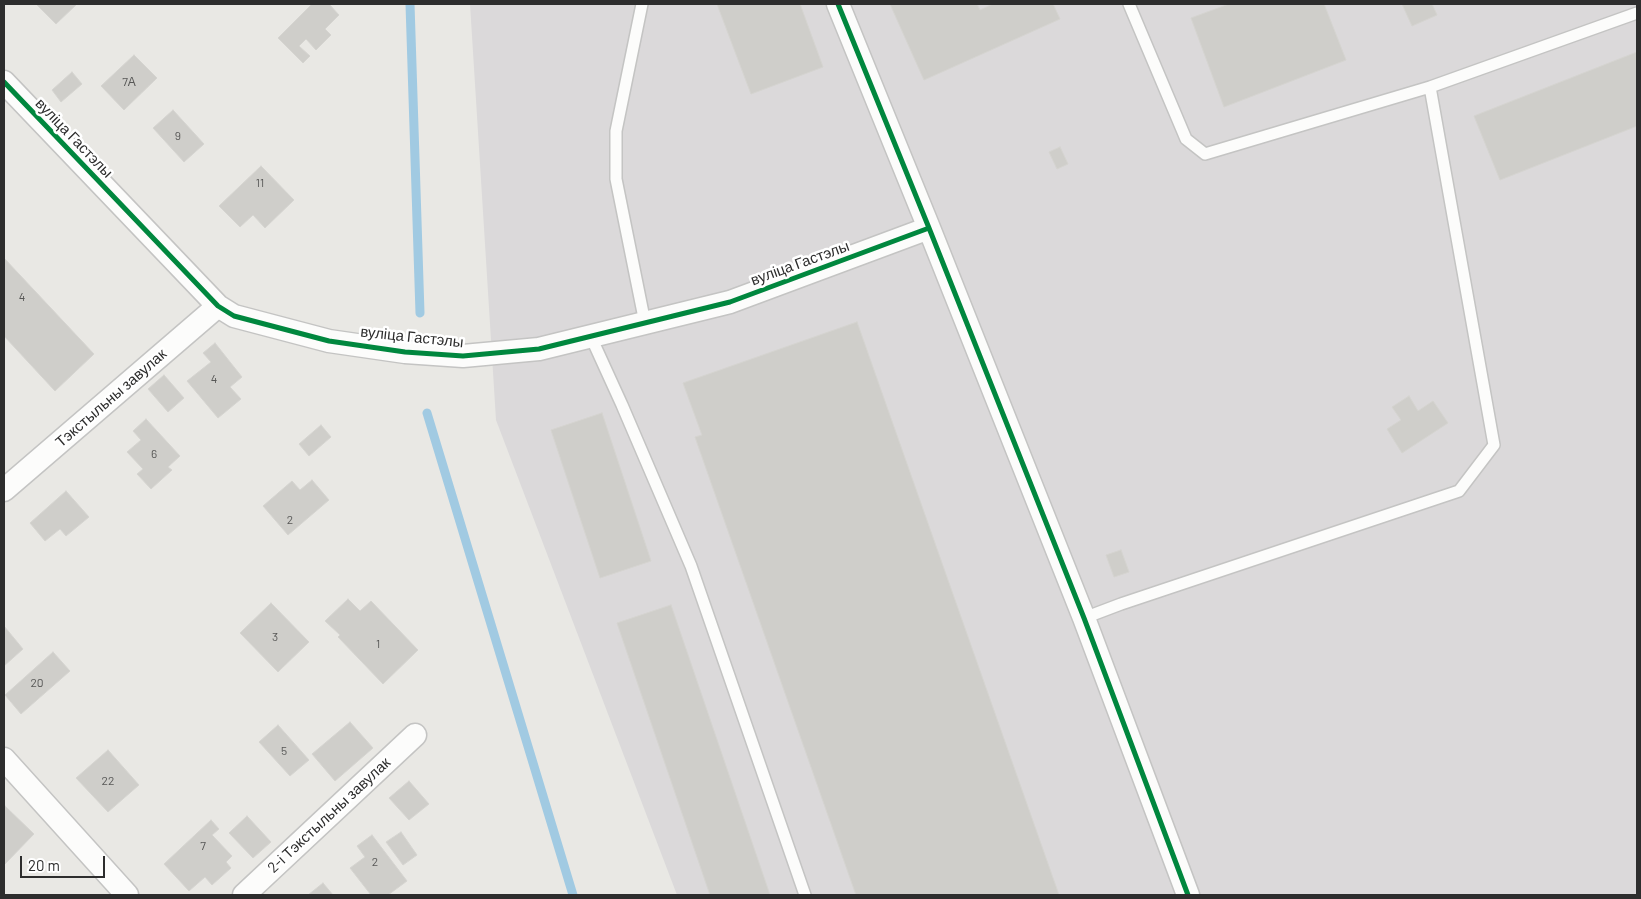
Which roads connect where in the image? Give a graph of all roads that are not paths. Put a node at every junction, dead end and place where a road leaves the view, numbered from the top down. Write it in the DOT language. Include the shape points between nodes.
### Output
graph roads {
  1 [pos="642,4"];
  2 [pos="838,4"];
  3 [pos="1129,4"];
  4 [pos="1637,13"];
  5 [pos="4,82"];
  6 [pos="1430,87"];
  7 [pos="929,228"];
  8 [pos="218,306"];
  9 [pos="645,323"];
  10 [pos="591,336"];
  11 [pos="4,490"];
  12 [pos="1084,618"];
  13 [pos="415,735"];
  14 [pos="4,759"];
  15 [pos="127,895"];
  16 [pos="244,895"];
  17 [pos="805,895"];
  18 [pos="1188,895"];
  1 -- 9 [label="lane" via="616,131 616,179"];
  2 -- 7 [label="street"];
  3 -- 6 [label="lane" via="1186,139 1205,154"];
  4 -- 6 [label="lane"];
  5 -- 8 [label="street, вуліца Гастэлы"];
  6 -- 12 [label="lane" via="1494,445 1459,491"];
  7 -- 9 [label="street, вуліца Гастэлы" via="730,302"];
  7 -- 12 [label="street"];
  8 -- 10 [label="street, вуліца Гастэлы" via="234,316 329,341 405,352 463,356 539,349"];
  8 -- 11 [label="street, Тэкстыльны завулак"];
  9 -- 10 [label="street, вуліца Гастэлы"];
  10 -- 17 [label="lane" via="691,566"];
  12 -- 18 [label="street"];
  13 -- 16 [label="street, 2-і Тэкстыльны завулак"];
  14 -- 15 [label="street"];
}
